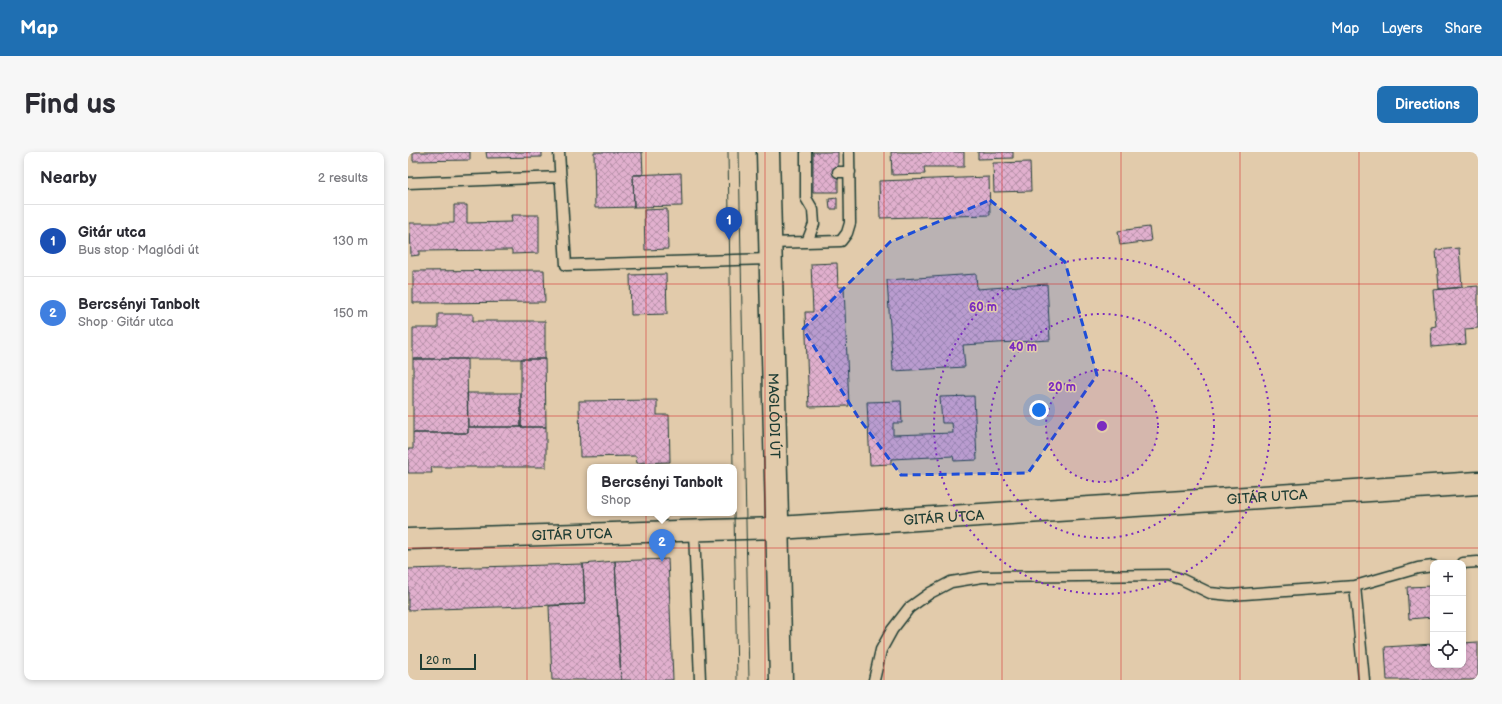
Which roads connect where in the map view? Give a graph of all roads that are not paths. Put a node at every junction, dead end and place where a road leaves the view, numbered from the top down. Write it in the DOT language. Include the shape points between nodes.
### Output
graph roads {
  1 [pos="559,152"];
  2 [pos="768,152"];
  3 [pos="806,152"];
  4 [pos="849,152"];
  5 [pos="838,172"];
  6 [pos="850,172"];
  7 [pos="561,177"];
  8 [pos="408,183"];
  9 [pos="807,242"];
  10 [pos="770,251"];
  11 [pos="1478,483"];
  12 [pos="778,528"];
  13 [pos="694,531"];
  14 [pos="408,539"];
  15 [pos="1478,562"];
  16 [pos="1466,563"];
  17 [pos="1430,566"];
  18 [pos="1355,586"];
  19 [pos="700,680"];
  20 [pos="781,680"];
  21 [pos="874,680"];
  22 [pos="1364,680"];
  1 -- 7 [label="lane"];
  2 -- 10 [label="street, MAGLÓDI ÚT"];
  3 -- 9 [label="lane" via="810,172 806,198 813,210 814,224"];
  4 -- 6 [label="lane"];
  5 -- 6 [label="lane"];
  6 -- 9 [label="lane" via="850,222 847,233 841,241"];
  7 -- 8 [label="lane"];
  7 -- 10 [label="lane" via="566,265"];
  9 -- 10 [label="lane"];
  10 -- 12 [label="street, MAGLÓDI ÚT"];
  11 -- 12 [label="street, GITÁR UTCA"];
  12 -- 13 [label="street, GITÁR UTCA"];
  12 -- 20 [label="street, MAGLÓDI ÚT"];
  13 -- 14 [label="street, GITÁR UTCA"];
  13 -- 19 [label="lane"];
  15 -- 16 [label="lane"];
  17 -- 18 [label="lane"];
  18 -- 21 [label="lane" via="1230,595 1210,592 1168,575 982,577 951,582 909,608 881,650"];
  18 -- 22 [label="lane"];
}
